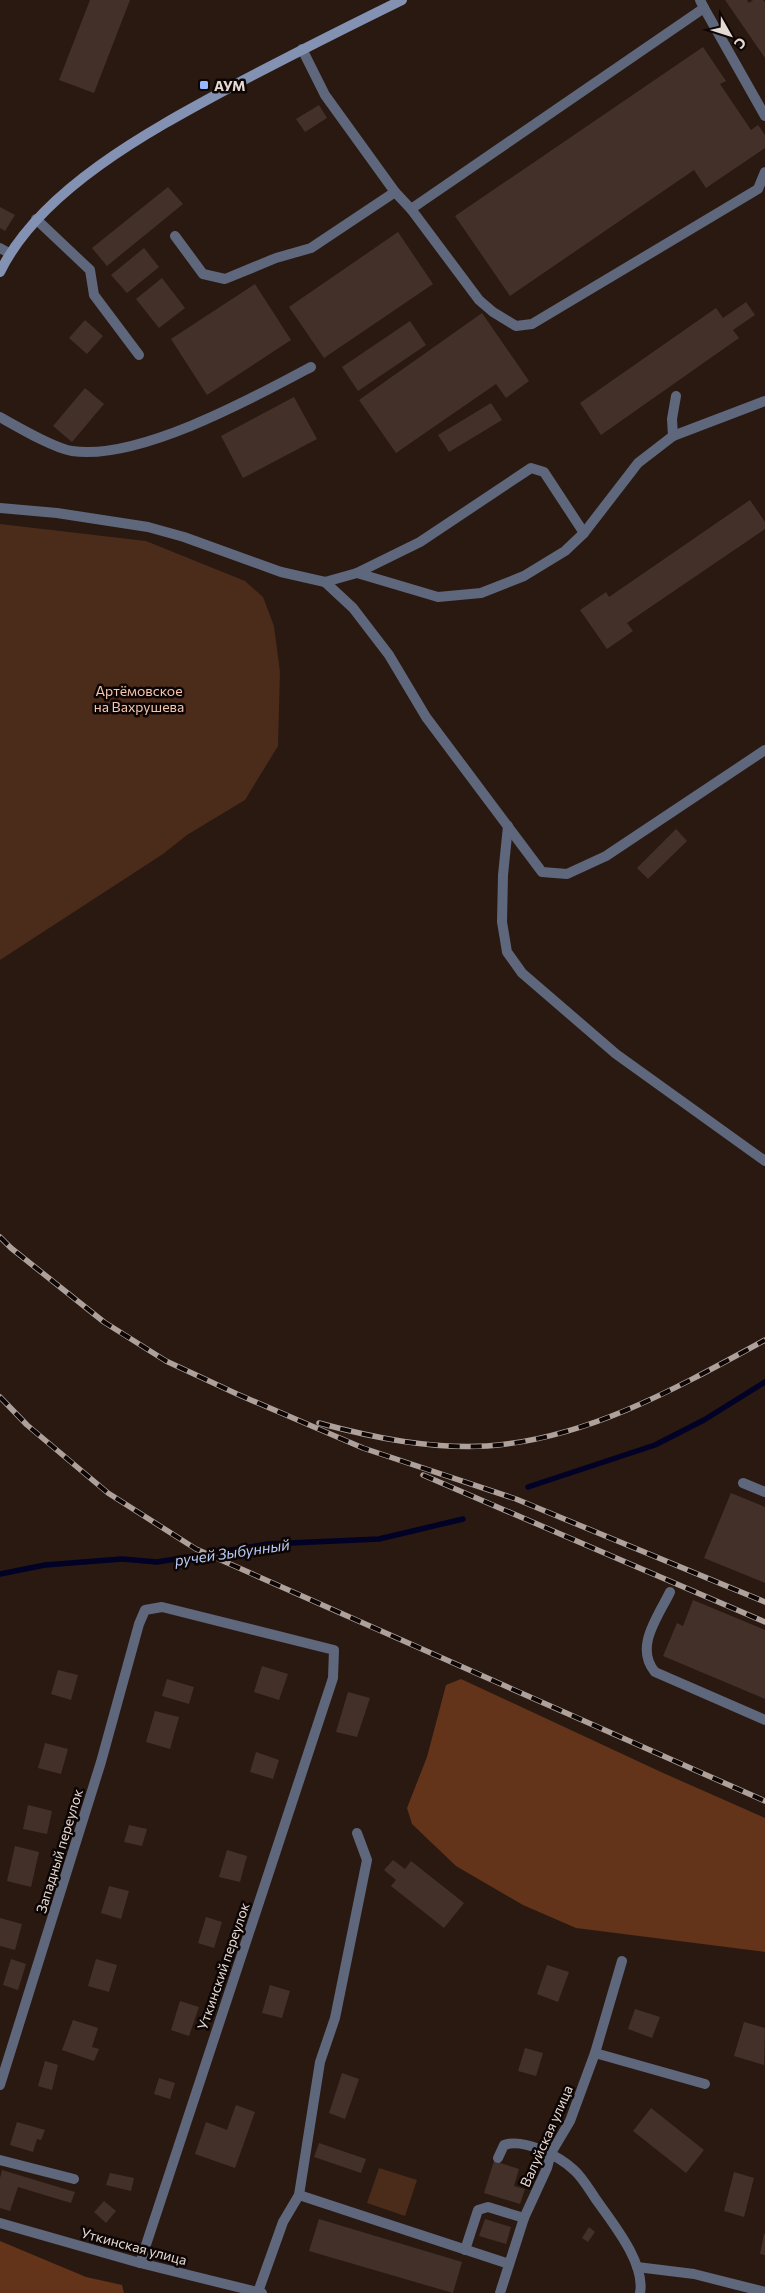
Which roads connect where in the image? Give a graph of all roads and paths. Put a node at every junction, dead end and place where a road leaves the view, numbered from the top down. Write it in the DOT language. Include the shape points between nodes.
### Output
graph roads {
  1 [pos="402,0"];
  2 [pos="702,4"];
  3 [pos="302,48"];
  4 [pos="765,116"];
  5 [pos="765,172"];
  6 [pos="395,192"];
  7 [pos="410,209"];
  8 [pos="36,219"];
  9 [pos="175,236"];
  10 [pos="4,251"];
  11 [pos="0,272"];
  12 [pos="139,355"];
  13 [pos="311,368"];
  14 [pos="676,396"];
  15 [pos="765,401"];
  16 [pos="0,417"];
  17 [pos="673,436"];
  18 [pos="0,508"];
  19 [pos="584,533"];
  20 [pos="357,573"];
  21 [pos="325,582"];
  22 [pos="765,750"];
  23 [pos="508,826"];
  24 [pos="765,1161"];
  25 [pos="743,1483"];
  26 [pos="765,1492"];
  27 [pos="670,1592"];
  28 [pos="139,1624"];
  29 [pos="765,1720"];
  30 [pos="357,1833"];
  31 [pos="622,1961"];
  32 [pos="595,2053"];
  33 [pos="705,2084"];
  34 [pos="0,2085"];
  35 [pos="551,2153"];
  36 [pos="498,2158"];
  37 [pos="0,2160"];
  38 [pos="74,2180"];
  39 [pos="299,2195"];
  40 [pos="524,2218"];
  41 [pos="0,2223"];
  42 [pos="465,2250"];
  43 [pos="140,2264"];
  44 [pos="509,2264"];
  45 [pos="637,2267"];
  46 [pos="260,2292"];
  47 [pos="765,2292"];
  48 [pos="500,2293"];
  49 [pos="640,2293"];
  1 -- 3 [label="main road"];
  2 -- 4 [label="street"];
  2 -- 7 [label="street"];
  3 -- 6 [label="street" via="325,95"];
  3 -- 8 [label="main road" via="150,131 95,168"];
  5 -- 7 [label="street" via="758,188 532,324 516,326 479,300"];
  6 -- 7 [label="street"];
  6 -- 9 [label="street" via="311,248 225,278 203,274"];
  8 -- 10 [label="main road"];
  8 -- 12 [label="street" via="90,270 94,295"];
  10 -- 11 [label="main road"];
  13 -- 16 [label="street" via="232,409 125,447 92,452 70,451"];
  14 -- 17 [label="street"];
  15 -- 17 [label="street"];
  17 -- 19 [label="street" via="638,462"];
  18 -- 21 [label="street" via="148,527 281,572"];
  19 -- 20 [label="street" via="565,551 524,576 481,594 438,597"];
  19 -- 20 [label="street" via="544,472 531,468 420,542"];
  20 -- 21 [label="street"];
  21 -- 23 [label="street" via="353,608 389,654 426,717"];
  22 -- 23 [label="street" via="606,856 567,874 542,872"];
  23 -- 24 [label="street" via="502,922 507,952 522,973 616,1054"];
  25 -- 26 [label="street"];
  27 -- 29 [label="street" via="646,1641 647,1663 655,1672"];
  28 -- 34 [label="street, Западный переулок" via="101,1762"];
  28 -- 43 [label="street, Уткинский переулок" via="145,1610 162,1607 334,1650 333,1678"];
  30 -- 39 [label="street" via="367,1860 335,2018 320,2062"];
  31 -- 32 [label="street, Валуйская улица"];
  32 -- 33 [label="street"];
  32 -- 35 [label="street, Валуйская улица" via="570,2121"];
  35 -- 36 [label="street" via="513,2142 504,2144"];
  35 -- 40 [label="street, Валуйская улица"];
  35 -- 45 [label="street" via="575,2170 620,2234"];
  37 -- 38 [label="street"];
  39 -- 42 [label="street"];
  39 -- 46 [label="street" via="283,2222"];
  40 -- 42 [label="street" via="488,2207 478,2210"];
  40 -- 44 [label="street, Валуйская улица"];
  41 -- 43 [label="street, Уткинская улица"];
  42 -- 44 [label="street"];
  43 -- 46 [label="street, Уткинская улица"];
  44 -- 48 [label="street, Валуйская улица"];
  45 -- 47 [label="street" via="694,2274"];
  45 -- 49 [label="street" via="642,2286"];
}
